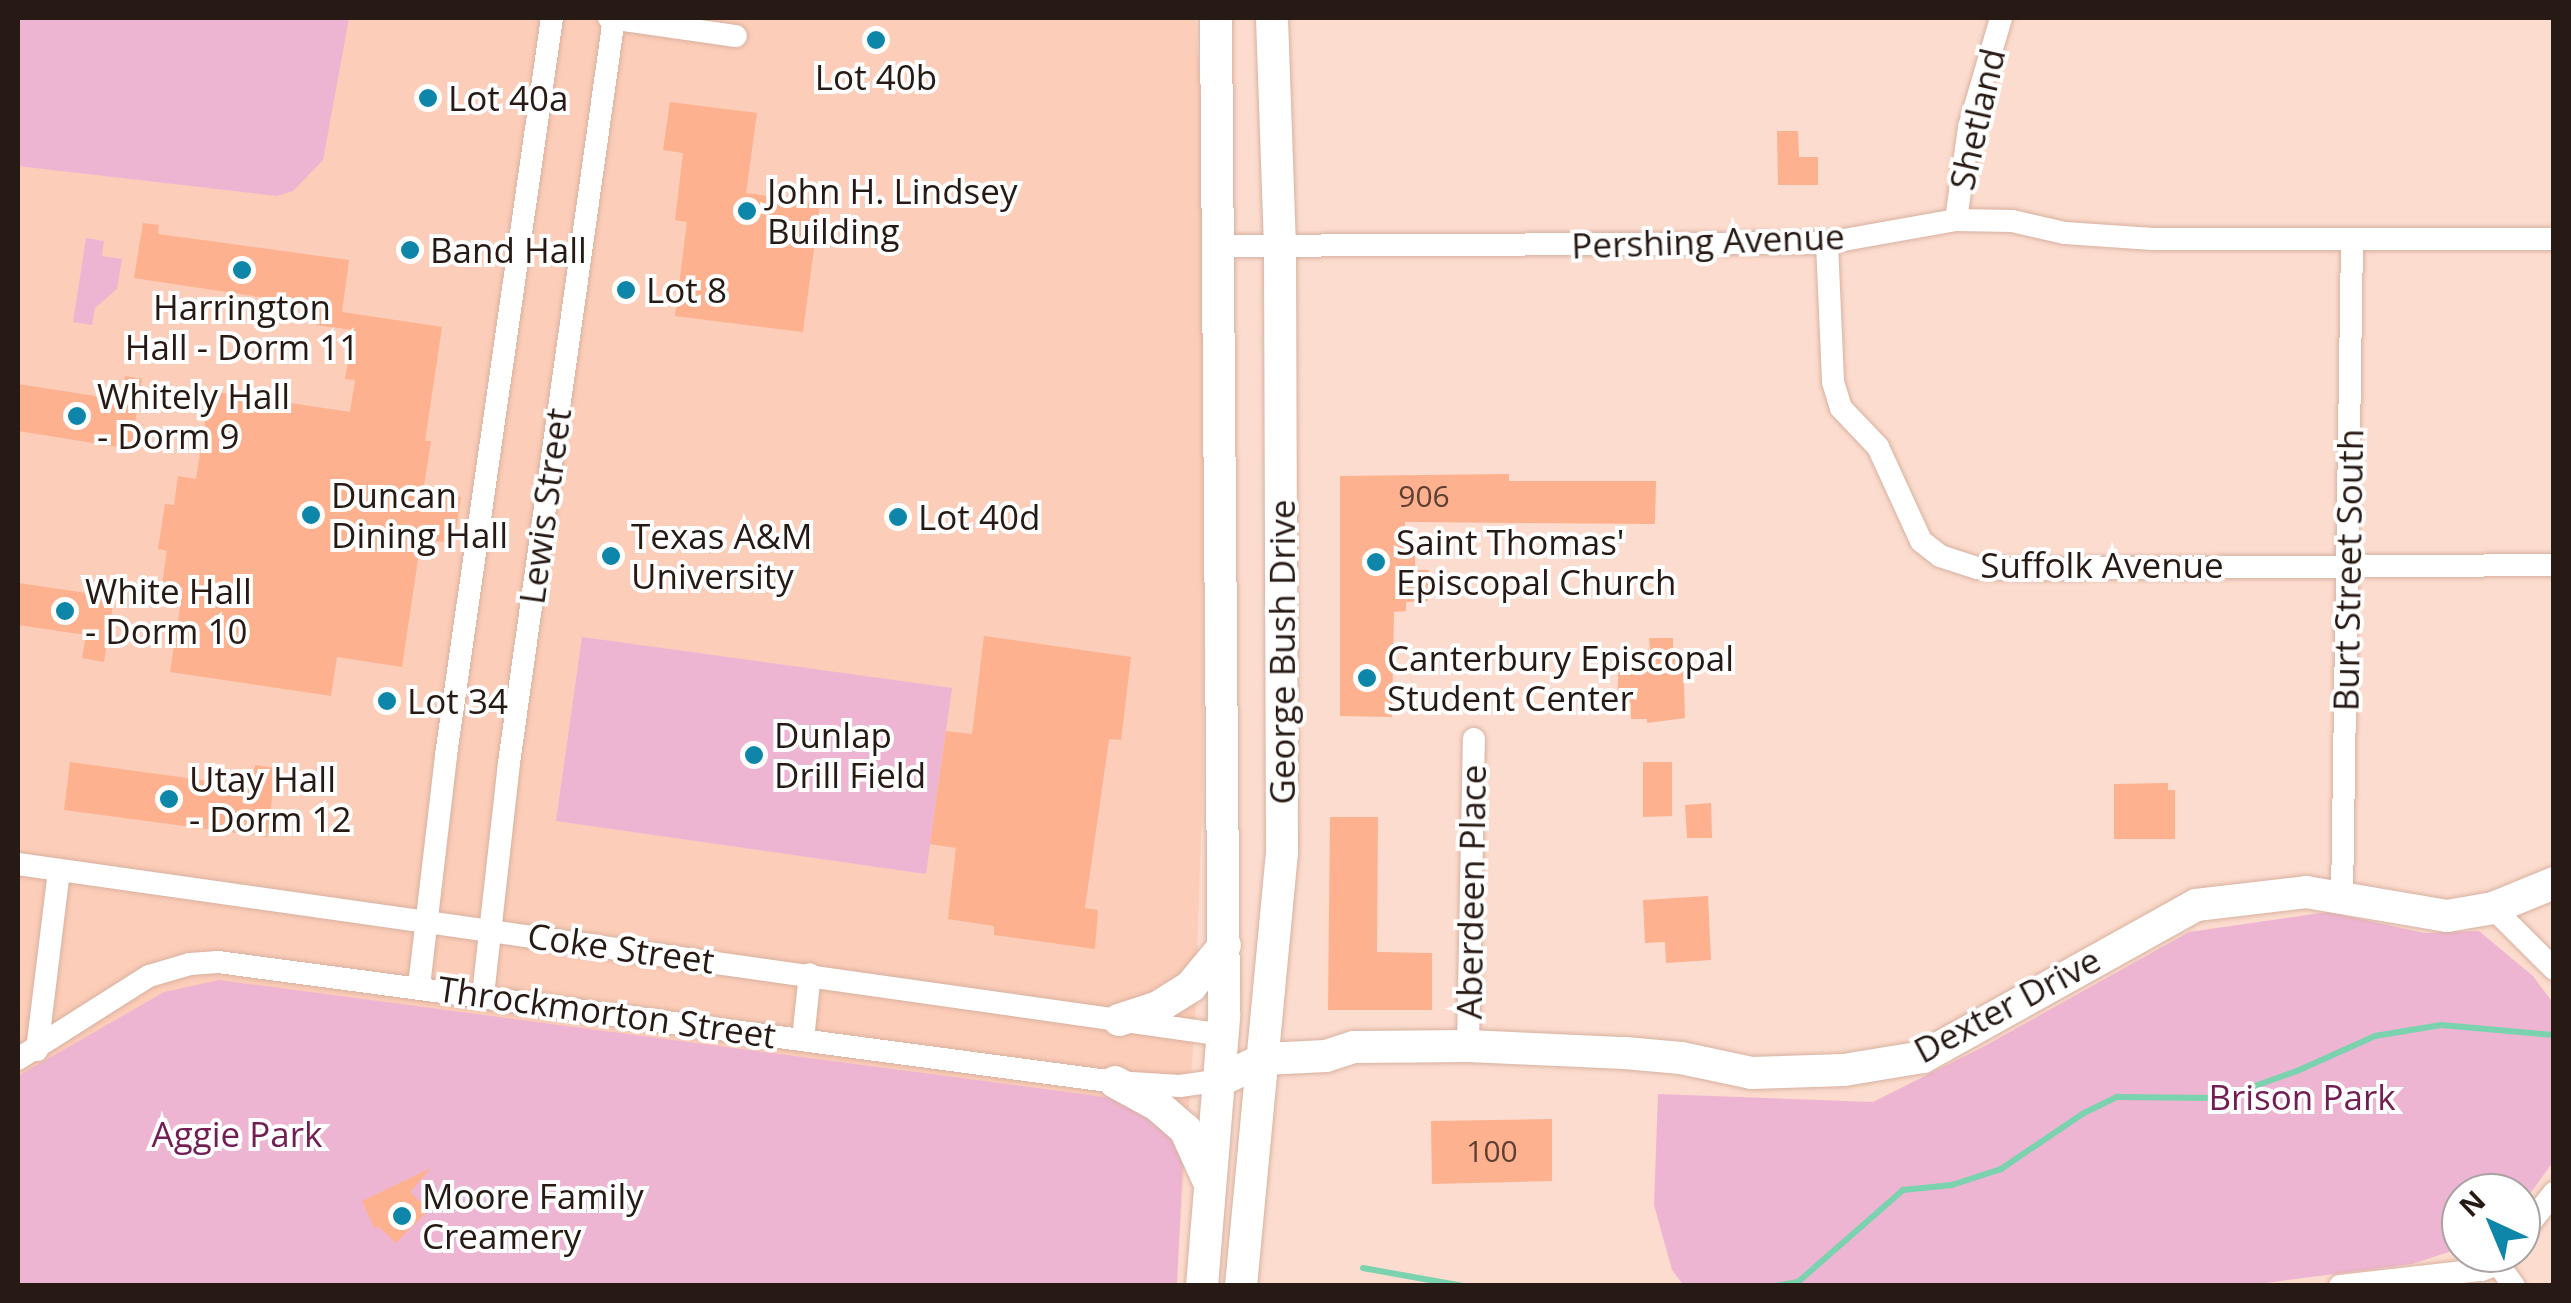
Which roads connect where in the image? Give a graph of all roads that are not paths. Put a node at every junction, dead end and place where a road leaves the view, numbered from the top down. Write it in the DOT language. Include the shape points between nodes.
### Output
graph roads {
  1 [pos="552,18"];
  2 [pos="612,18"];
  3 [pos="1216,18"];
  4 [pos="1272,18"];
  5 [pos="2001,18"];
  6 [pos="736,36"];
  7 [pos="1956,220"];
  8 [pos="2554,239"];
  9 [pos="2352,240"];
  10 [pos="1827,243"];
  11 [pos="1220,246"];
  12 [pos="1280,247"];
  13 [pos="2349,564"];
  14 [pos="2554,565"];
  15 [pos="1474,739"];
  16 [pos="18,864"];
  17 [pos="58,870"];
  18 [pos="2554,883"];
  19 [pos="2342,899"];
  20 [pos="2494,908"];
  21 [pos="428,924"];
  22 [pos="492,930"];
  23 [pos="1225,945"];
  24 [pos="2554,968"];
  25 [pos="810,974"];
  26 [pos="419,986"];
  27 [pos="484,996"];
  28 [pos="1119,1020"];
  29 [pos="1224,1036"];
  30 [pos="802,1039"];
  31 [pos="1468,1046"];
  32 [pos="27,1055"];
  33 [pos="1264,1058"];
  34 [pos="1221,1080"];
  35 [pos="1115,1082"];
  36 [pos="1212,1188"];
  37 [pos="2454,1273"];
  38 [pos="1202,1286"];
  39 [pos="1240,1286"];
  40 [pos="2340,1286"];
  1 -- 21 [label="street, Lewis Street" via="446,755"];
  2 -- 6 [label="street"];
  2 -- 22 [label="street, Lewis Street"];
  3 -- 11 [label="main road, George Bush Drive"];
  4 -- 12 [label="main road, George Bush Drive"];
  5 -- 7 [label="street, Shetland" via="1969,127"];
  7 -- 9 [label="street, Pershing Avenue" via="2154,239"];
  7 -- 10 [label="street, Pershing Avenue"];
  8 -- 9 [label="street, Pershing Avenue"];
  9 -- 13 [label="street, Burt Street South"];
  10 -- 12 [label="street, Pershing Avenue"];
  10 -- 13 [label="street, Suffolk Avenue" via="1833,382 1841,408 1878,448 1921,542 1940,556 1978,568"];
  11 -- 12 [label="street, Pershing Avenue"];
  11 -- 23 [label="main road, George Bush Drive"];
  12 -- 33 [label="main road, George Bush Drive" via="1282,853"];
  13 -- 14 [label="street, Suffolk Avenue"];
  13 -- 19 [label="street, Burt Street South"];
  15 -- 31 [label="street, Aberdeen Place"];
  16 -- 17 [label="street, Coke Street"];
  17 -- 21 [label="street, Coke Street"];
  17 -- 32 [label="street"];
  18 -- 20 [label="main road, Dexter Drive"];
  19 -- 20 [label="main road, Dexter Drive" via="2447,916"];
  19 -- 31 [label="main road, Dexter Drive" via="2306,892 2196,905 1923,1057 1864,1067 1752,1074 1644,1054"];
  20 -- 24 [label="street"];
  21 -- 22 [label="street, Coke Street"];
  21 -- 26 [label="street, Lewis Street"];
  22 -- 25 [label="street, Coke Street"];
  22 -- 27 [label="street, Lewis Street"];
  23 -- 28 [label="main road" via="1192,986"];
  23 -- 29 [label="main road, George Bush Drive"];
  25 -- 28 [label="street, Coke Street"];
  25 -- 30 [label="street"];
  26 -- 27 [label="street, Throckmorton Street"];
  26 -- 32 [label="street, Throckmorton Street" via="244,963 190,964 137,982"];
  27 -- 30 [label="street, Throckmorton Street"];
  28 -- 29 [label="street, Coke Street"];
  29 -- 33 [label="main road"];
  29 -- 34 [label="main road, George Bush Drive"];
  30 -- 35 [label="street, Throckmorton Street"];
  31 -- 33 [label="main road, Dexter Drive" via="1354,1047 1326,1056"];
  33 -- 34 [label="main road"];
  33 -- 39 [label="main road, George Bush Drive"];
  34 -- 35 [label="street, Throckmorton Street" via="1180,1086"];
  34 -- 36 [label="main road, George Bush Drive"];
  35 -- 36 [label="main road" via="1158,1104 1185,1129"];
  36 -- 38 [label="main road, George Bush Drive"];
  37 -- 40 [label="street"];
}
